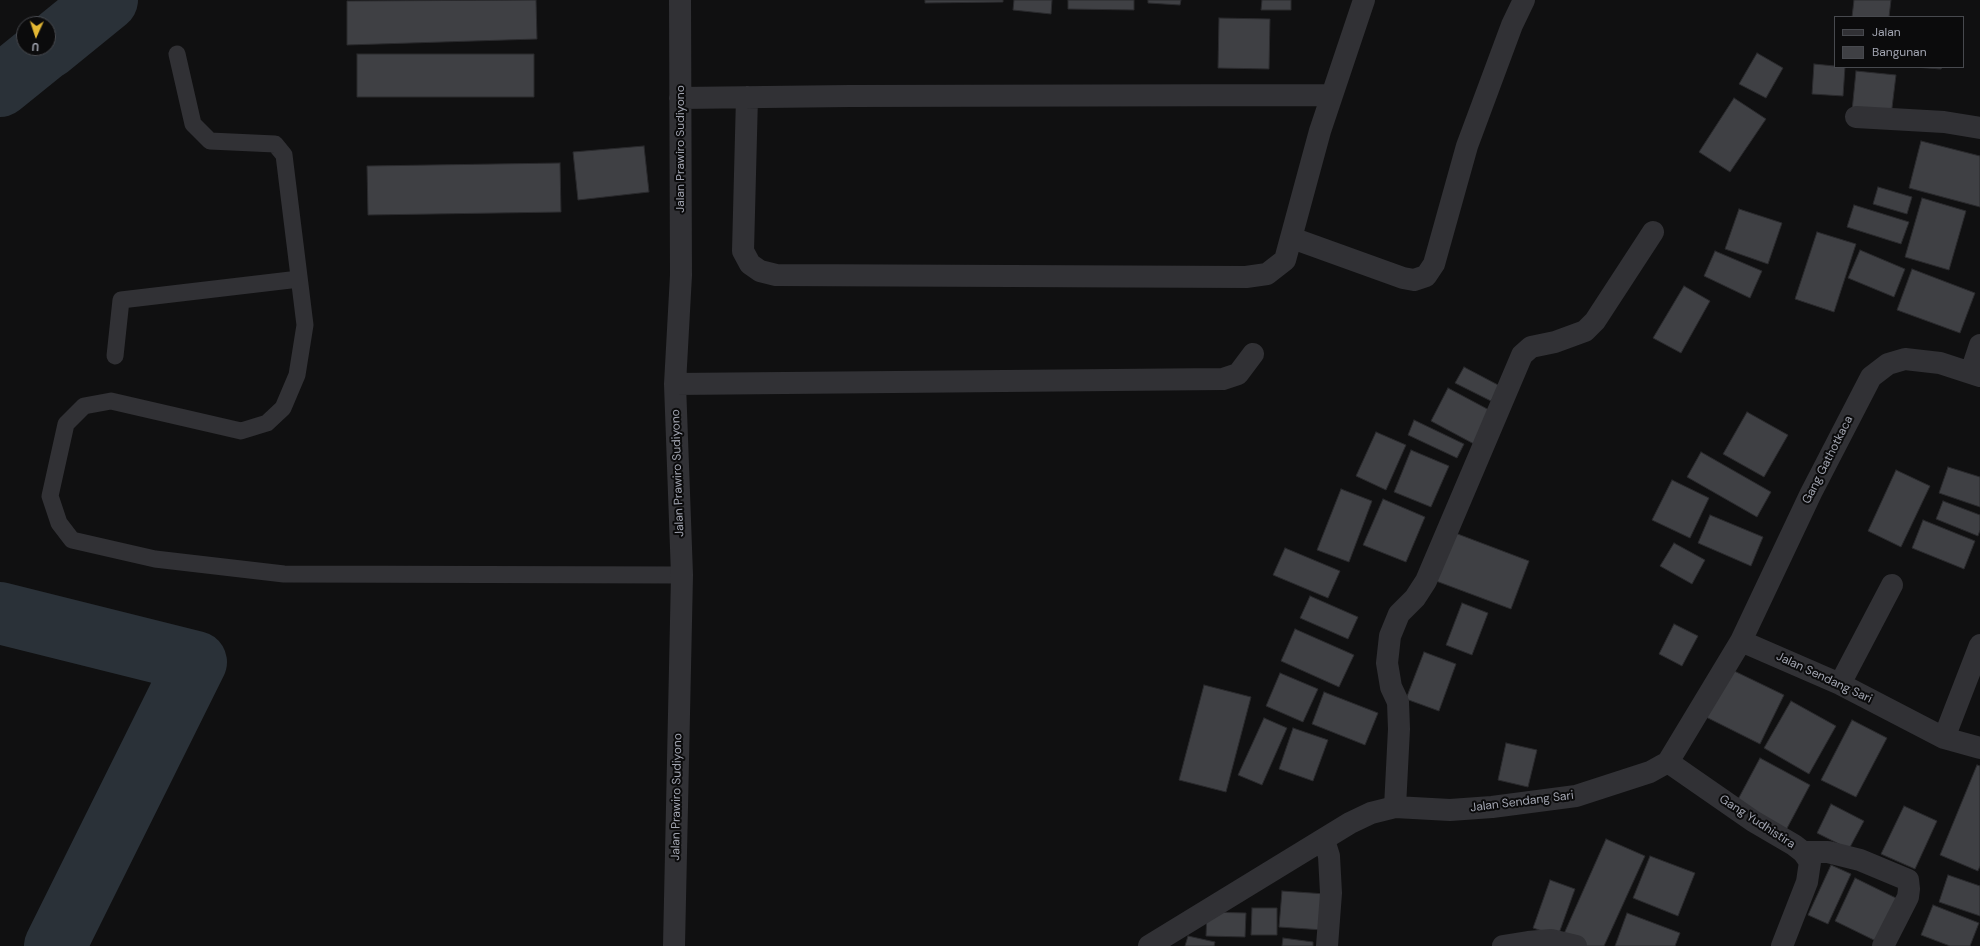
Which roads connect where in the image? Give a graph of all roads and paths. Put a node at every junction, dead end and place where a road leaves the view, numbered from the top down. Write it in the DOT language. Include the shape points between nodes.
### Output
graph roads {
  1 [pos="680,0"];
  2 [pos="1364,0"];
  3 [pos="1524,0"];
  4 [pos="177,54"];
  5 [pos="1332,96"];
  6 [pos="747,97"];
  7 [pos="680,98"];
  8 [pos="1856,117"];
  9 [pos="1980,128"];
  10 [pos="1653,232"];
  11 [pos="1292,238"];
  12 [pos="298,279"];
  13 [pos="1980,346"];
  14 [pos="1253,354"];
  15 [pos="115,356"];
  16 [pos="1976,374"];
  17 [pos="675,384"];
  18 [pos="682,575"];
  19 [pos="1892,585"];
  20 [pos="1741,641"];
  21 [pos="1980,645"];
  22 [pos="1840,684"];
  23 [pos="1944,738"];
  24 [pos="1980,748"];
  25 [pos="1668,762"];
  26 [pos="1395,807"];
  27 [pos="1324,840"];
  28 [pos="1804,852"];
  29 [pos="674,946"];
  30 [pos="1149,946"];
  31 [pos="1327,946"];
  32 [pos="1503,946"];
  33 [pos="1576,946"];
  34 [pos="1782,946"];
  35 [pos="1883,946"];
  1 -- 7 [label="street, Jalan Prawiro Sudiyono"];
  2 -- 5 [label="street"];
  3 -- 11 [label="street" via="1512,25 1467,146 1434,264 1426,276 1414,280 1403,278"];
  4 -- 12 [label="lane" via="193,124 210,141 275,144 284,155"];
  5 -- 6 [label="street"];
  5 -- 11 [label="street" via="1320,130"];
  6 -- 7 [label="street"];
  6 -- 11 [label="street" via="743,251 750,264 760,271 776,275 1246,276 1267,274 1285,260"];
  7 -- 17 [label="street, Jalan Prawiro Sudiyono" via="681,274"];
  8 -- 9 [label="street" via="1944,122"];
  10 -- 26 [label="street" via="1595,321 1585,331 1531,347 1522,355 1426,581 1415,598 1399,614 1390,636 1387,663 1391,687 1398,702"];
  12 -- 15 [label="lane" via="121,300"];
  12 -- 18 [label="lane" via="305,326 297,375 283,408 268,423 241,431 111,402 84,406 66,424 50,496 59,523 72,540 156,560 284,574"];
  13 -- 16 [label="street"];
  14 -- 17 [label="street" via="1238,374 1223,379"];
  16 -- 20 [label="street, Gang Gathotkaca" via="1940,364 1905,359 1888,364 1871,376 1811,493"];
  17 -- 18 [label="street, Jalan Prawiro Sudiyono"];
  18 -- 29 [label="street, Jalan Prawiro Sudiyono"];
  19 -- 22 [label="street"];
  20 -- 22 [label="street, Jalan Sendang Sari"];
  20 -- 25 [label="street, Jalan Sendang Sari"];
  21 -- 23 [label="street"];
  22 -- 23 [label="street, Jalan Sendang Sari"];
  23 -- 24 [label="street, Jalan Sendang Sari"];
  25 -- 26 [label="street, Jalan Sendang Sari" via="1650,772 1576,796 1450,810"];
  25 -- 28 [label="street, Gang Yudhistira" via="1753,821"];
  26 -- 27 [label="street, Jalan Sendang Sari" via="1371,813"];
  27 -- 30 [label="street, Jalan Sendang Sari"];
  27 -- 31 [label="street" via="1329,856 1332,893"];
  28 -- 34 [label="street, Gang Yudhistira" via="1810,862 1807,882"];
  28 -- 35 [label="street" via="1828,852 1860,860 1908,880 1908,897"];
  32 -- 33 [label="street" via="1551,940"];
}
